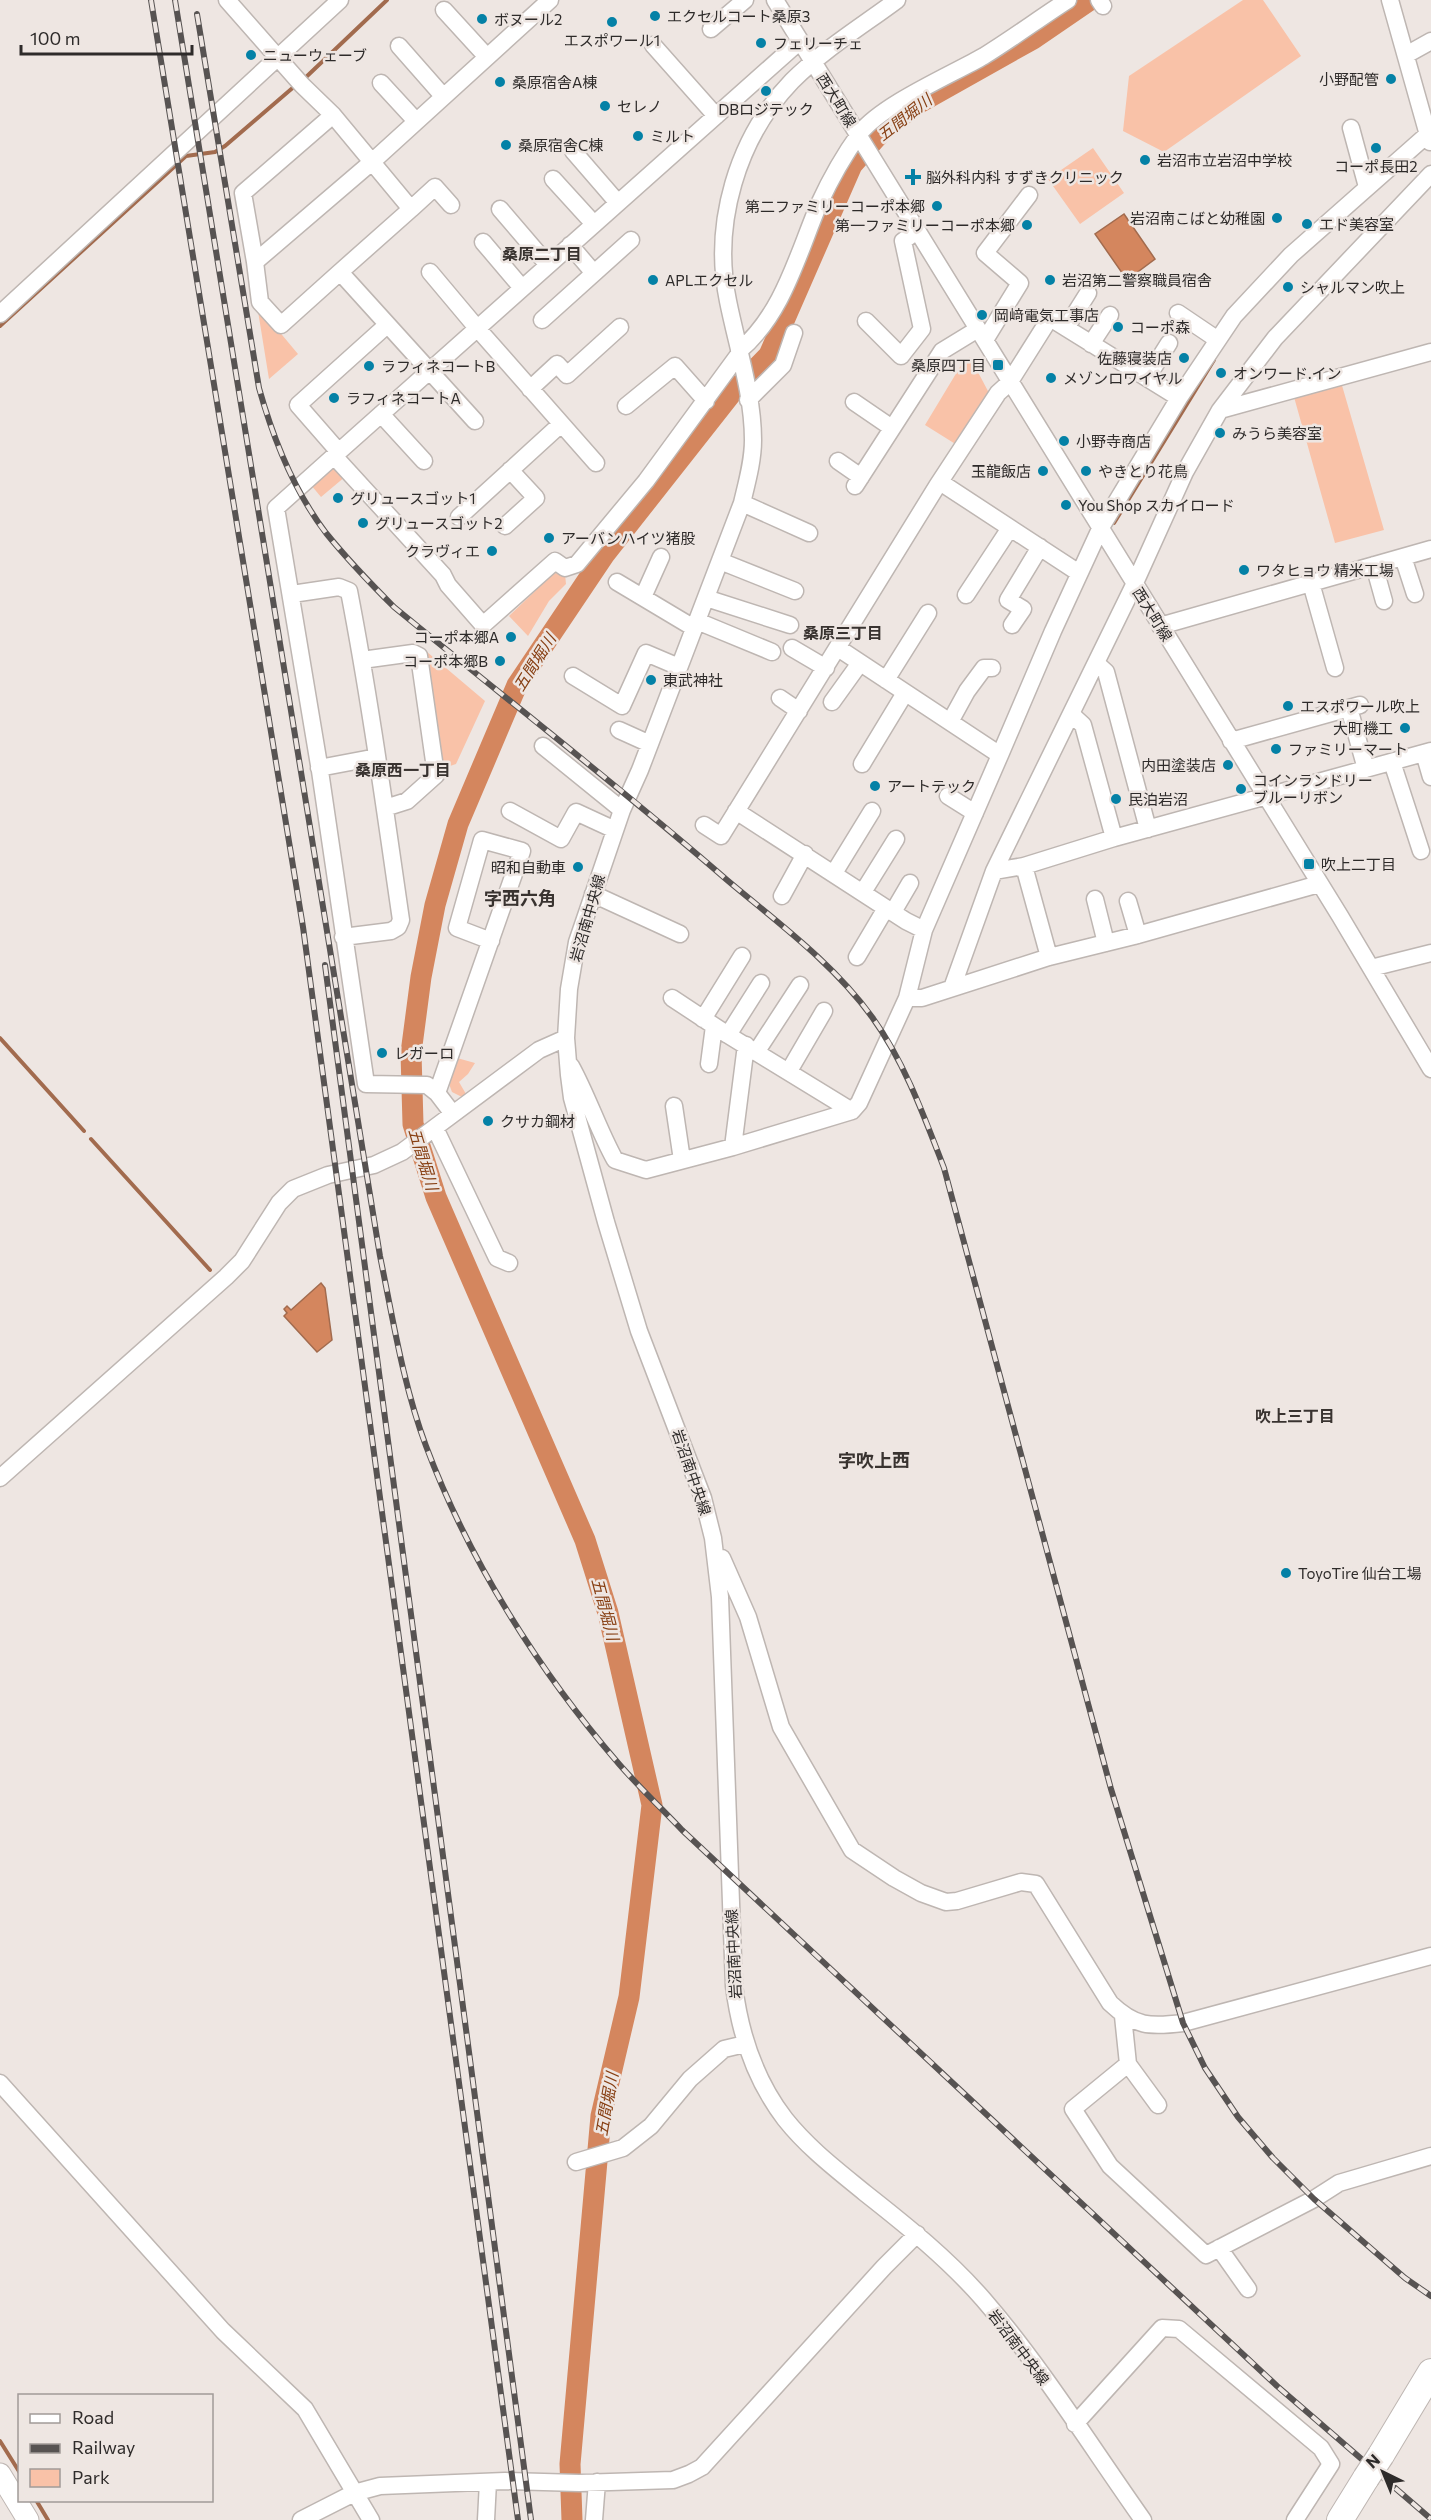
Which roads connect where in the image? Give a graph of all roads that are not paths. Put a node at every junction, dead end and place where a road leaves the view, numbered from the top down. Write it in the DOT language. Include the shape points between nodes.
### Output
graph roads {
  1 [pos="339,0"];
  2 [pos="550,0"];
  3 [pos="745,0"];
  4 [pos="775,0"];
  5 [pos="897,0"];
  6 [pos="1068,0"];
  7 [pos="1390,0"];
  8 [pos="233,2"];
  9 [pos="532,6"];
  10 [pos="444,10"];
  11 [pos="711,29"];
  12 [pos="800,41"];
  13 [pos="1431,41"];
  14 [pos="653,45"];
  15 [pos="399,46"];
  16 [pos="1406,55"];
  17 [pos="277,57"];
  18 [pos="487,57"];
  19 [pos="813,62"];
  20 [pos="381,83"];
  21 [pos="1425,94"];
  22 [pos="443,96"];
  23 [pos="333,115"];
  24 [pos="716,116"];
  25 [pos="416,121"];
  26 [pos="1352,128"];
  27 [pos="860,137"];
  28 [pos="1430,140"];
  29 [pos="573,151"];
  30 [pos="373,160"];
  31 [pos="1431,174"];
  32 [pos="553,179"];
  33 [pos="1367,187"];
  34 [pos="1029,195"];
  35 [pos="618,203"];
  36 [pos="451,205"];
  37 [pos="411,209"];
  38 [pos="500,209"];
  39 [pos="594,224"];
  40 [pos="917,231"];
  41 [pos="631,240"];
  42 [pos="483,242"];
  43 [pos="570,245"];
  44 [pos="255,262"];
  45 [pos="548,265"];
  46 [pos="340,272"];
  47 [pos="430,272"];
  48 [pos="594,272"];
  49 [pos="522,288"];
  50 [pos="1088,293"];
  51 [pos="1178,313"];
  52 [pos="0,314"];
  53 [pos="1110,315"];
  54 [pos="542,320"];
  55 [pos="866,321"];
  56 [pos="387,325"];
  57 [pos="620,327"];
  58 [pos="477,328"];
  59 [pos="1066,328"];
  60 [pos="794,333"];
  61 [pos="981,335"];
  62 [pos="1218,340"];
  63 [pos="1091,344"];
  64 [pos="1169,344"];
  65 [pos="1431,352"];
  66 [pos="739,354"];
  67 [pos="428,372"];
  68 [pos="1147,378"];
  69 [pos="1009,383"];
  70 [pos="530,389"];
  71 [pos="748,397"];
  72 [pos="1179,398"];
  73 [pos="706,401"];
  74 [pos="854,402"];
  75 [pos="626,406"];
  76 [pos="1220,410"];
  77 [pos="381,414"];
  78 [pos="475,422"];
  79 [pos="561,424"];
  80 [pos="892,428"];
  81 [pos="337,454"];
  82 [pos="424,461"];
  83 [pos="837,461"];
  84 [pos="596,463"];
  85 [pos="510,470"];
  86 [pos="940,482"];
  87 [pos="742,503"];
  88 [pos="459,517"];
  89 [pos="505,526"];
  90 [pos="1010,528"];
  91 [pos="1100,529"];
  92 [pos="809,533"];
  93 [pos="1040,547"];
  94 [pos="1431,549"];
  95 [pos="661,557"];
  96 [pos="1403,557"];
  97 [pos="720,561"];
  98 [pos="1374,566"];
  99 [pos="1079,573"];
  100 [pos="617,582"];
  101 [pos="1314,582"];
  102 [pos="1134,585"];
  103 [pos="795,591"];
  104 [pos="292,594"];
  105 [pos="1415,594"];
  106 [pos="966,595"];
  107 [pos="643,597"];
  108 [pos="706,598"];
  109 [pos="1384,601"];
  110 [pos="928,613"];
  111 [pos="1329,623"];
  112 [pos="695,624"];
  113 [pos="790,625"];
  114 [pos="1012,625"];
  115 [pos="1160,626"];
  116 [pos="792,648"];
  117 [pos="838,648"];
  118 [pos="772,652"];
  119 [pos="362,660"];
  120 [pos="860,663"];
  121 [pos="1096,663"];
  122 [pos="679,667"];
  123 [pos="826,668"];
  124 [pos="992,668"];
  125 [pos="1335,668"];
  126 [pos="573,676"];
  127 [pos="886,680"];
  128 [pos="905,693"];
  129 [pos="780,698"];
  130 [pos="832,702"];
  131 [pos="799,711"];
  132 [pos="1071,714"];
  133 [pos="950,722"];
  134 [pos="619,730"];
  135 [pos="1231,741"];
  136 [pos="650,744"];
  137 [pos="543,746"];
  138 [pos="1427,752"];
  139 [pos="1000,755"];
  140 [pos="377,757"];
  141 [pos="1392,762"];
  142 [pos="862,764"];
  143 [pos="319,768"];
  144 [pos="1366,769"];
  145 [pos="1431,777"];
  146 [pos="948,796"];
  147 [pos="1265,797"];
  148 [pos="385,808"];
  149 [pos="510,810"];
  150 [pos="622,810"];
  151 [pos="736,811"];
  152 [pos="872,811"];
  153 [pos="975,813"];
  154 [pos="704,825"];
  155 [pos="1148,829"];
  156 [pos="615,830"];
  157 [pos="1114,838"];
  158 [pos="896,839"];
  159 [pos="1421,850"];
  160 [pos="805,854"];
  161 [pos="1024,866"];
  162 [pos="994,871"];
  163 [pos="834,873"];
  164 [pos="910,883"];
  165 [pos="1319,884"];
  166 [pos="863,892"];
  167 [pos="593,894"];
  168 [pos="782,896"];
  169 [pos="1095,899"];
  170 [pos="1128,902"];
  171 [pos="890,910"];
  172 [pos="924,930"];
  173 [pos="680,934"];
  174 [pos="1138,935"];
  175 [pos="343,937"];
  176 [pos="491,941"];
  177 [pos="1106,943"];
  178 [pos="1431,953"];
  179 [pos="742,956"];
  180 [pos="857,957"];
  181 [pos="1049,957"];
  182 [pos="1371,968"];
  183 [pos="761,983"];
  184 [pos="800,985"];
  185 [pos="952,988"];
  186 [pos="672,998"];
  187 [pos="907,998"];
  188 [pos="824,1011"];
  189 [pos="708,1022"];
  190 [pos="728,1035"];
  191 [pos="566,1038"];
  192 [pos="752,1048"];
  193 [pos="568,1059"];
  194 [pos="709,1064"];
  195 [pos="1431,1069"];
  196 [pos="789,1071"];
  197 [pos="432,1089"];
  198 [pos="674,1106"];
  199 [pos="852,1111"];
  200 [pos="453,1114"];
  201 [pos="432,1130"];
  202 [pos="733,1147"];
  203 [pos="682,1160"];
  204 [pos="509,1263"];
  205 [pos="0,1478"];
  206 [pos="713,1538"];
  207 [pos="1431,1956"];
  208 [pos="1123,2016"];
  209 [pos="745,2044"];
  210 [pos="1128,2064"];
  211 [pos="0,2083"];
  212 [pos="1158,2105"];
  213 [pos="1431,2156"];
  214 [pos="576,2162"];
  215 [pos="917,2234"];
  216 [pos="1219,2248"];
  217 [pos="1248,2289"];
  218 [pos="1431,2372"];
  219 [pos="1431,2403"];
  220 [pos="1075,2424"];
  221 [pos="1388,2460"];
  222 [pos="0,2474"];
  223 [pos="488,2482"];
  224 [pos="597,2482"];
  225 [pos="1372,2483"];
  226 [pos="354,2493"];
  227 [pos="28,2520"];
  228 [pos="301,2520"];
  229 [pos="371,2520"];
  230 [pos="486,2520"];
  231 [pos="594,2520"];
  232 [pos="1143,2520"];
  233 [pos="1295,2520"];
  234 [pos="1340,2520"];
  235 [pos="1358,2520"];
  1 -- 17 [label="street"];
  2 -- 9 [label="street"];
  3 -- 11 [label="street"];
  4 -- 12 [label="street, 西大町線"];
  5 -- 19 [label="street"];
  6 -- 27 [label="street" via="985,55 907,98 880,116"];
  7 -- 16 [label="street"];
  8 -- 17 [label="street"];
  9 -- 18 [label="street"];
  10 -- 18 [label="street"];
  12 -- 19 [label="street, 西大町線"];
  12 -- 24 [label="street"];
  13 -- 16 [label="street"];
  14 -- 24 [label="street"];
  15 -- 22 [label="street"];
  16 -- 21 [label="street"];
  17 -- 23 [label="street"];
  17 -- 52 [label="street"];
  18 -- 22 [label="street"];
  19 -- 27 [label="street, 西大町線"];
  19 -- 66 [label="street" via="771,106 752,137 734,182 726,214 724,268"];
  20 -- 25 [label="street"];
  21 -- 28 [label="street"];
  22 -- 25 [label="street"];
  23 -- 30 [label="street"];
  23 -- 44 [label="street" via="243,193"];
  24 -- 35 [label="street"];
  25 -- 30 [label="street"];
  26 -- 33 [label="street"];
  27 -- 40 [label="street, 西大町線"];
  27 -- 66 [label="street" via="820,202 781,297"];
  28 -- 33 [label="street"];
  29 -- 35 [label="street"];
  30 -- 37 [label="street"];
  30 -- 44 [label="street"];
  31 -- 76 [label="street" via="1275,338"];
  32 -- 39 [label="street"];
  33 -- 62 [label="street" via="1291,255 1234,316"];
  34 -- 61 [label="street" via="985,253 1020,283"];
  35 -- 39 [label="street"];
  36 -- 37 [label="street" via="435,188"];
  37 -- 46 [label="street"];
  38 -- 45 [label="street"];
  39 -- 43 [label="street"];
  40 -- 55 [label="street" via="903,241 922,329 901,356"];
  40 -- 61 [label="street, 西大町線"];
  41 -- 48 [label="street"];
  42 -- 49 [label="street"];
  43 -- 45 [label="street"];
  43 -- 48 [label="street"];
  44 -- 46 [label="street" via="260,302 281,325"];
  45 -- 49 [label="street"];
  46 -- 56 [label="street"];
  47 -- 58 [label="street"];
  48 -- 54 [label="street"];
  49 -- 58 [label="street"];
  50 -- 59 [label="street"];
  51 -- 62 [label="street"];
  53 -- 63 [label="street"];
  56 -- 67 [label="street"];
  56 -- 81 [label="street" via="298,405"];
  57 -- 70 [label="street" via="567,375 557,364"];
  58 -- 67 [label="street"];
  58 -- 70 [label="street"];
  59 -- 63 [label="street"];
  59 -- 69 [label="street" via="1050,318"];
  60 -- 71 [label="street" via="783,365"];
  61 -- 69 [label="street, 西大町線"];
  61 -- 80 [label="street" via="942,351"];
  62 -- 72 [label="street"];
  63 -- 68 [label="street"];
  64 -- 68 [label="street"];
  65 -- 76 [label="street"];
  66 -- 71 [label="street, 岩沼南中央線"];
  66 -- 73 [label="street"];
  67 -- 77 [label="street"];
  67 -- 78 [label="street"];
  68 -- 72 [label="street"];
  69 -- 86 [label="street" via="998,393"];
  69 -- 91 [label="street, 西大町線"];
  70 -- 79 [label="street"];
  71 -- 87 [label="street, 岩沼南中央線" via="753,441"];
  72 -- 91 [label="street"];
  73 -- 75 [label="street" via="675,366"];
  73 -- 81 [label="street" via="577,564 565,568 555,561 483,625"];
  74 -- 80 [label="street"];
  76 -- 102 [label="street" via="1185,472"];
  77 -- 81 [label="street"];
  77 -- 82 [label="street"];
  79 -- 84 [label="street"];
  79 -- 85 [label="street"];
  80 -- 83 [label="street" via="858,481"];
  81 -- 104 [label="street" via="276,508"];
  85 -- 88 [label="street"];
  85 -- 89 [label="street" via="536,498"];
  86 -- 90 [label="street"];
  86 -- 117 [label="street"];
  87 -- 92 [label="street"];
  87 -- 97 [label="street, 岩沼南中央線"];
  90 -- 93 [label="street"];
  90 -- 106 [label="street"];
  91 -- 99 [label="street"];
  91 -- 102 [label="street, 西大町線"];
  93 -- 99 [label="street"];
  93 -- 114 [label="street" via="1008,600 1023,609"];
  94 -- 96 [label="street"];
  95 -- 107 [label="street"];
  96 -- 98 [label="street"];
  96 -- 105 [label="street"];
  97 -- 103 [label="street"];
  97 -- 108 [label="street, 岩沼南中央線"];
  98 -- 101 [label="street"];
  98 -- 109 [label="street"];
  99 -- 139 [label="street"];
  100 -- 107 [label="street"];
  101 -- 111 [label="street"];
  101 -- 115 [label="street"];
  101 -- 125 [label="street"];
  102 -- 115 [label="street, 西大町線"];
  102 -- 121 [label="street"];
  104 -- 119 [label="street" via="347,588"];
  104 -- 143 [label="street"];
  107 -- 112 [label="street"];
  108 -- 112 [label="street, 岩沼南中央線"];
  108 -- 113 [label="street"];
  110 -- 127 [label="street"];
  112 -- 118 [label="street"];
  112 -- 122 [label="street, 岩沼南中央線"];
  115 -- 135 [label="street, 西大町線"];
  116 -- 123 [label="street"];
  117 -- 120 [label="street"];
  117 -- 123 [label="street"];
  119 -- 140 [label="street"];
  119 -- 148 [label="street" via="413,653 419,656 436,775 407,801"];
  120 -- 127 [label="street"];
  120 -- 130 [label="street"];
  121 -- 132 [label="street"];
  121 -- 155 [label="street" via="1106,672"];
  122 -- 126 [label="street" via="646,653 622,706"];
  122 -- 136 [label="street, 岩沼南中央線"];
  123 -- 131 [label="street"];
  124 -- 133 [label="street" via="984,668"];
  127 -- 128 [label="street"];
  128 -- 133 [label="street"];
  128 -- 142 [label="street"];
  129 -- 131 [label="street"];
  131 -- 151 [label="street"];
  132 -- 157 [label="street" via="1083,725"];
  132 -- 162 [label="street"];
  133 -- 139 [label="street"];
  134 -- 136 [label="street"];
  135 -- 144 [label="street" via="1354,706"];
  135 -- 147 [label="street, 西大町線"];
  136 -- 150 [label="street, 岩沼南中央線"];
  137 -- 150 [label="street"];
  138 -- 141 [label="street"];
  138 -- 145 [label="street"];
  139 -- 153 [label="street"];
  140 -- 143 [label="street"];
  140 -- 148 [label="street"];
  141 -- 144 [label="street"];
  141 -- 159 [label="street"];
  143 -- 175 [label="street"];
  144 -- 147 [label="street"];
  146 -- 153 [label="street"];
  147 -- 155 [label="street"];
  147 -- 165 [label="street, 西大町線"];
  148 -- 175 [label="street" via="401,920 391,931"];
  149 -- 156 [label="street" via="561,839 576,812"];
  150 -- 156 [label="street, 岩沼南中央線"];
  151 -- 154 [label="street" via="721,836"];
  151 -- 160 [label="street"];
  152 -- 163 [label="street"];
  153 -- 172 [label="street"];
  155 -- 157 [label="street"];
  156 -- 167 [label="street, 岩沼南中央線"];
  157 -- 161 [label="street"];
  158 -- 166 [label="street"];
  160 -- 163 [label="street"];
  160 -- 168 [label="street"];
  161 -- 162 [label="street"];
  161 -- 181 [label="street"];
  162 -- 185 [label="street"];
  163 -- 166 [label="street"];
  164 -- 171 [label="street"];
  165 -- 174 [label="street"];
  165 -- 182 [label="street, 西大町線"];
  166 -- 171 [label="street"];
  167 -- 173 [label="street"];
  167 -- 191 [label="street, 岩沼南中央線" via="577,942"];
  169 -- 177 [label="street"];
  170 -- 174 [label="street"];
  171 -- 172 [label="street"];
  171 -- 180 [label="street"];
  172 -- 187 [label="street"];
  174 -- 177 [label="street"];
  175 -- 197 [label="street" via="366,1084"];
  176 -- 176 [label="street" via="522,851 482,840 457,928"];
  176 -- 197 [label="street"];
  177 -- 181 [label="street"];
  178 -- 182 [label="street"];
  179 -- 189 [label="street"];
  181 -- 185 [label="street"];
  182 -- 195 [label="street, 西大町線"];
  183 -- 190 [label="street"];
  184 -- 192 [label="street"];
  185 -- 187 [label="street" via="922,998"];
  186 -- 189 [label="street"];
  187 -- 199 [label="street"];
  188 -- 196 [label="street"];
  189 -- 190 [label="street"];
  189 -- 194 [label="street"];
  190 -- 192 [label="street"];
  191 -- 193 [label="street, 岩沼南中央線"];
  191 -- 200 [label="street" via="540,1050"];
  192 -- 196 [label="street"];
  192 -- 202 [label="street"];
  193 -- 203 [label="street" via="615,1160 646,1170"];
  193 -- 206 [label="street, 岩沼南中央線" via="572,1098 606,1222 639,1330 703,1497"];
  196 -- 199 [label="street"];
  197 -- 200 [label="street"];
  198 -- 203 [label="street"];
  199 -- 202 [label="street"];
  200 -- 201 [label="street"];
  201 -- 204 [label="street" via="497,1258"];
  201 -- 205 [label="street" via="374,1166 328,1175 293,1189 279,1203 242,1261 226,1277"];
  202 -- 203 [label="street"];
  206 -- 208 [label="street" via="748,1617 781,1727 852,1850 894,1878 945,1902 1021,1882 1036,1884 1110,2003"];
  206 -- 209 [label="street, 岩沼南中央線" via="720,1597 734,1986"];
  207 -- 208 [label="street" via="1199,2020 1159,2026 1138,2024"];
  208 -- 210 [label="street"];
  209 -- 214 [label="street" via="724,2049 690,2079 651,2126 623,2148"];
  209 -- 215 [label="street, 岩沼南中央線" via="771,2098 802,2139"];
  210 -- 212 [label="street"];
  210 -- 216 [label="street" via="1073,2109 1110,2166 1206,2255"];
  211 -- 226 [label="street" via="224,2331 306,2409"];
  213 -- 216 [label="street" via="1339,2183"];
  215 -- 220 [label="street, 岩沼南中央線" via="983,2299"];
  215 -- 224 [label="street" via="702,2467 673,2480"];
  216 -- 217 [label="street"];
  218 -- 221 [label="highway"];
  219 -- 221 [label="highway"];
  220 -- 232 [label="street, 岩沼南中央線"];
  220 -- 233 [label="street" via="1162,2328 1179,2328 1321,2448 1331,2464"];
  221 -- 225 [label="highway, bridge"];
  222 -- 227 [label="main road"];
  223 -- 224 [label="street"];
  223 -- 226 [label="street" via="380,2486"];
  223 -- 230 [label="street"];
  224 -- 231 [label="street"];
  225 -- 234 [label="highway"];
  225 -- 235 [label="highway"];
  226 -- 228 [label="street"];
  226 -- 229 [label="street"];
}
